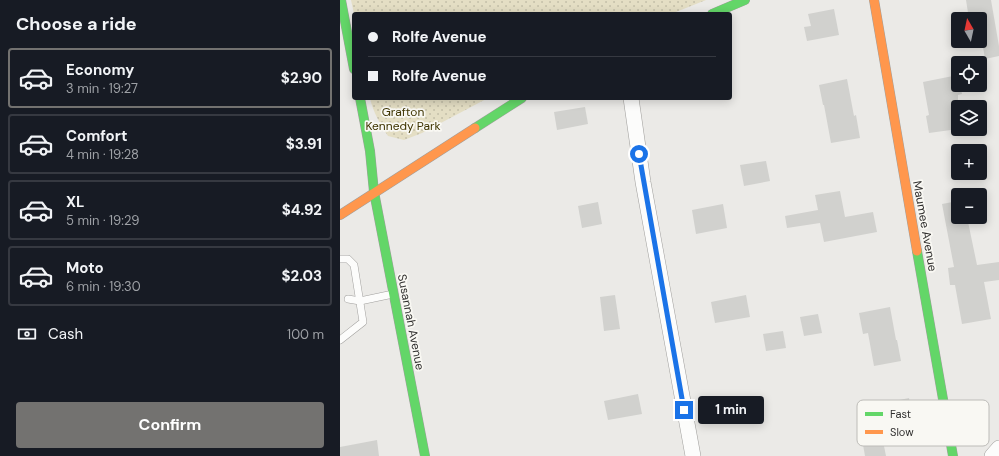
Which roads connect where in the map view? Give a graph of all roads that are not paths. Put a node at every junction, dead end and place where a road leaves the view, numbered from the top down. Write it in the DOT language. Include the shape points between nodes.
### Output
graph roads {
  1 [pos="341,0"];
  2 [pos="744,0"];
  3 [pos="874,0"];
  4 [pos="717,12"];
  5 [pos="352,58"];
  6 [pos="360,100"];
  7 [pos="519,100"];
  8 [pos="631,100"];
  9 [pos="374,192"];
  10 [pos="340,215"];
  11 [pos="340,259"];
  12 [pos="394,294"];
  13 [pos="348,299"];
  14 [pos="360,301"];
  15 [pos="340,340"];
  16 [pos="943,400"];
  17 [pos="951,446"];
  18 [pos="999,448"];
  19 [pos="425,456"];
  20 [pos="693,456"];
  21 [pos="953,456"];
  22 [pos="992,456"];
  1 -- 5 [label="street"];
  2 -- 4 [label="street"];
  3 -- 16 [label="street, Maumee Avenue"];
  6 -- 9 [label="street, Susannah Avenue" via="370,151"];
  7 -- 9 [label="street"];
  8 -- 20 [label="street" via="643,182"];
  9 -- 10 [label="street"];
  9 -- 12 [label="street, Susannah Avenue"];
  11 -- 14 [label="lane" via="348,259 354,265"];
  12 -- 14 [label="lane"];
  12 -- 19 [label="street, Susannah Avenue"];
  13 -- 14 [label="lane"];
  14 -- 15 [label="lane" via="363,322"];
  17 -- 21 [label="street, Maumee Avenue"];
  18 -- 22 [label="street"];
}
